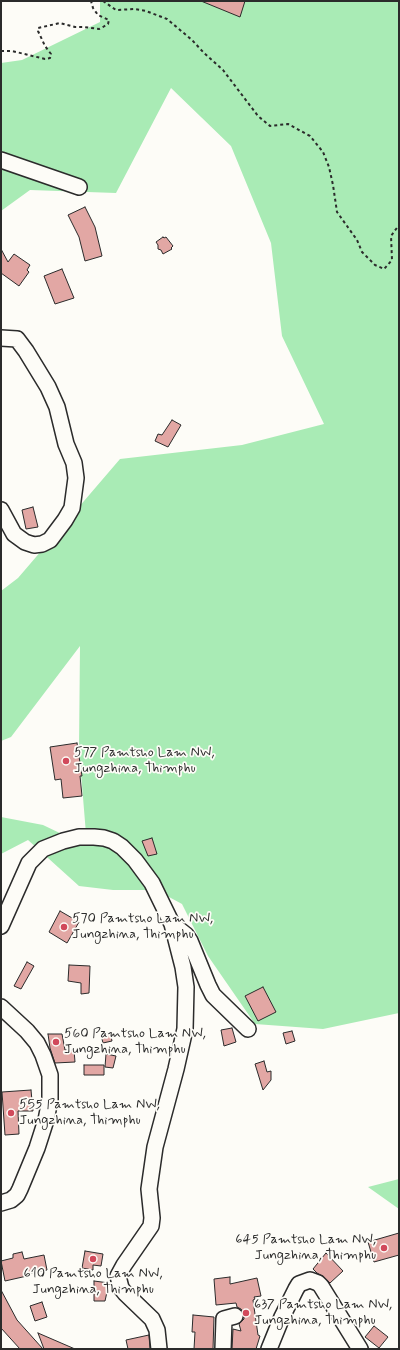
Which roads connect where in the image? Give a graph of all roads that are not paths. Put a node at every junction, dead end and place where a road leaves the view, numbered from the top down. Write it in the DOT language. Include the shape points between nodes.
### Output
graph roads {
  1 [pos="1,160"];
  2 [pos="80,187"];
  3 [pos="1,338"];
  4 [pos="1,510"];
  5 [pos="172,924"];
  6 [pos="1,926"];
  7 [pos="1,1007"];
  8 [pos="248,1029"];
  9 [pos="1,1203"];
  10 [pos="235,1316"];
  11 [pos="159,1349"];
  12 [pos="223,1349"];
  13 [pos="269,1349"];
  14 [pos="360,1349"];
  1 -- 2 [label="street"];
  3 -- 4 [label="street" via="17,339 48,387 74,463 76,478 72,508 66,520 50,540 42,544 34,546 14,534"];
  5 -- 6 [label="street" via="152,883 122,847 104,838 79,837 51,845 29,863"];
  5 -- 8 [label="street" via="190,941 213,995"];
  5 -- 11 [label="street" via="186,987 184,1029 155,1147 149,1189 151,1226 118,1276 121,1288 152,1319 157,1330"];
  7 -- 9 [label="street" via="37,1043 43,1054 50,1075 50,1100 37,1148 20,1189 11,1200"];
  10 -- 12 [label="street" via="224,1319"];
  13 -- 14 [label="street" via="296,1289 302,1282 310,1280 321,1286"];
}
